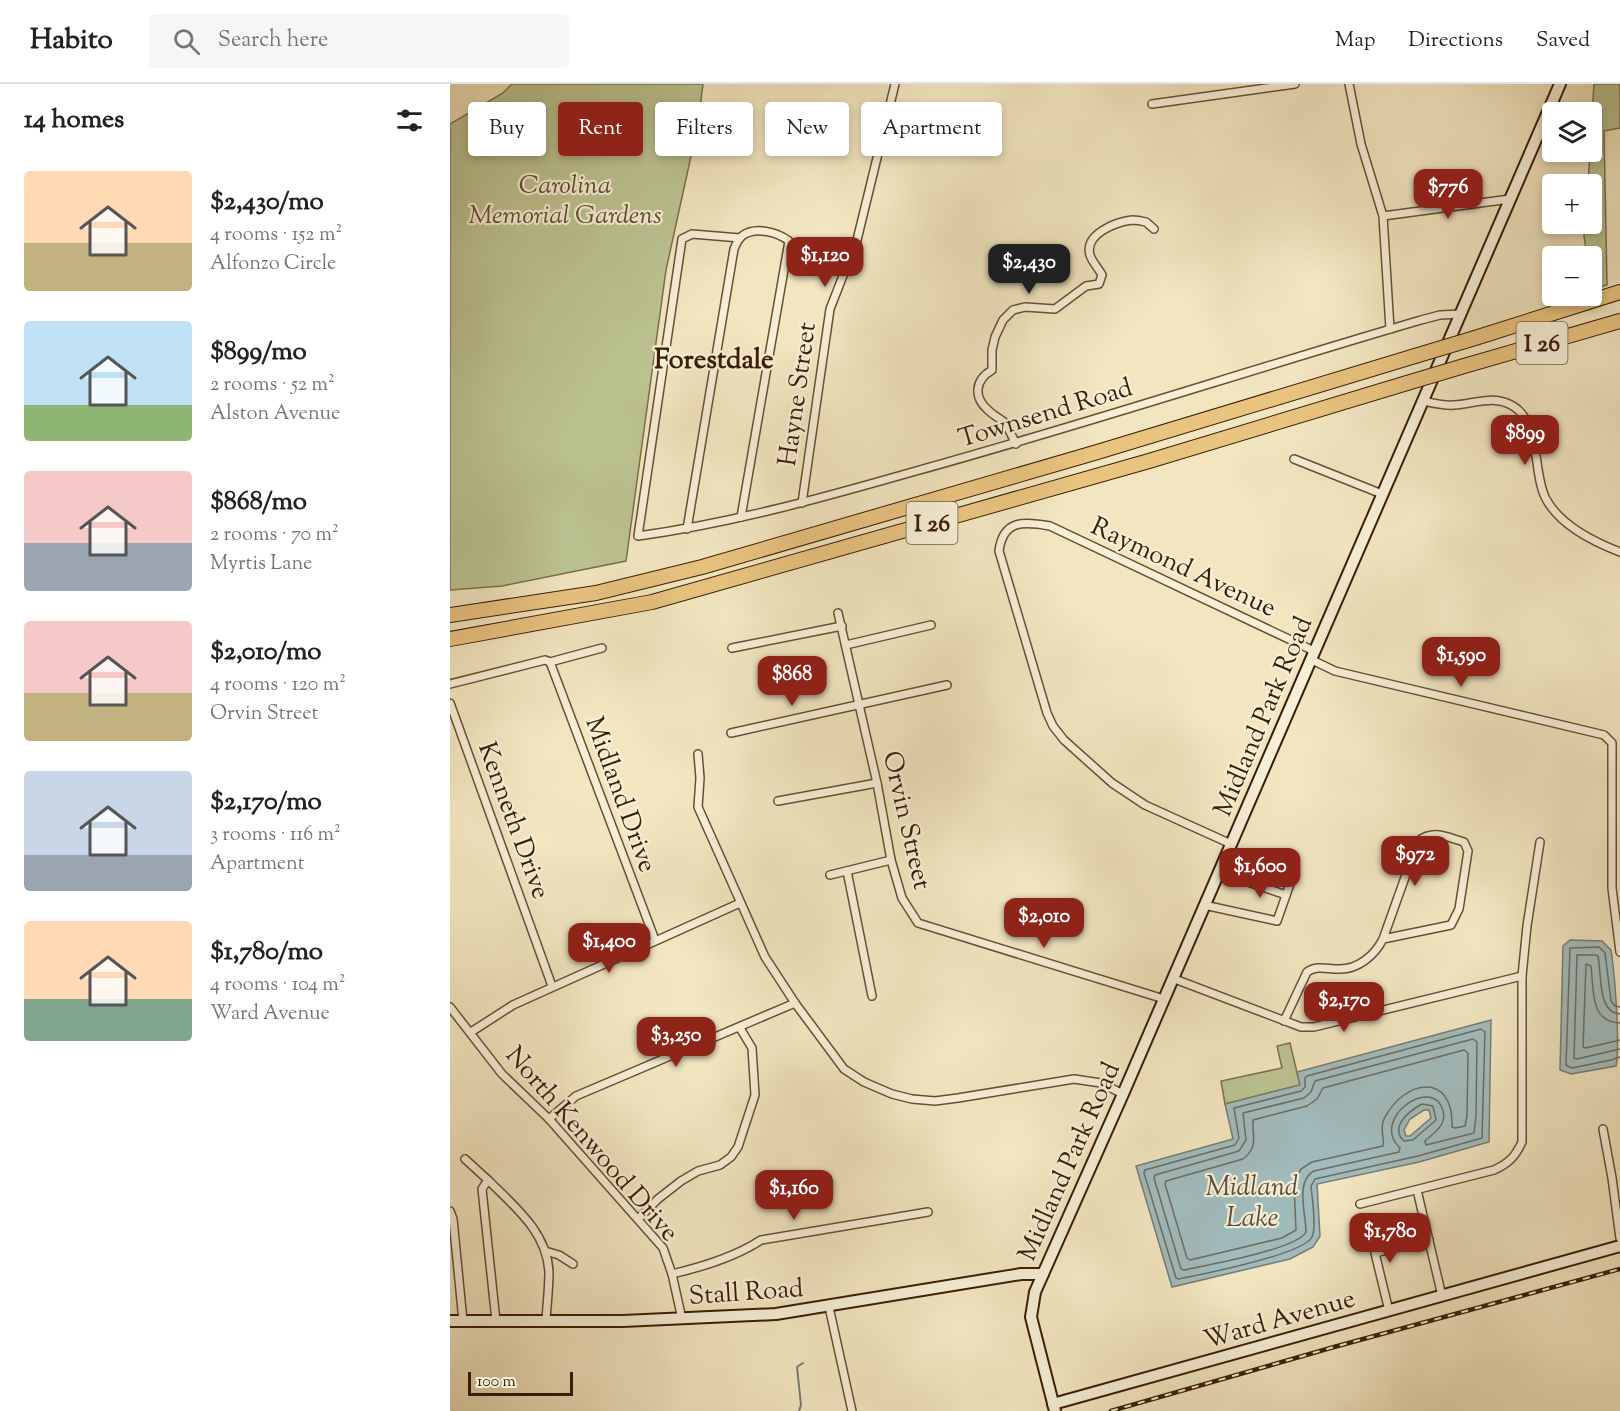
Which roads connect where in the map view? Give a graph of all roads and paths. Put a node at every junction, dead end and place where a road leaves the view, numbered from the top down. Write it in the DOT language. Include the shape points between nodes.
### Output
graph roads {
  1 [pos="896,84"];
  2 [pos="1295,84"];
  3 [pos="1349,84"];
  4 [pos="1560,84"];
  5 [pos="1152,104"];
  6 [pos="1510,199"];
  7 [pos="1383,216"];
  8 [pos="1154,229"];
  9 [pos="740,238"];
  10 [pos="1620,292"];
  11 [pos="1460,314"];
  12 [pos="1620,321"];
  13 [pos="1390,329"];
  14 [pos="1423,401"];
  15 [pos="1016,444"];
  16 [pos="1294,459"];
  17 [pos="1382,494"];
  18 [pos="802,503"];
  19 [pos="741,517"];
  20 [pos="687,529"];
  21 [pos="1620,552"];
  22 [pos="838,613"];
  23 [pos="450,615"];
  24 [pos="931,625"];
  25 [pos="842,627"];
  26 [pos="450,639"];
  27 [pos="846,645"];
  28 [pos="602,648"];
  29 [pos="732,648"];
  30 [pos="1312,655"];
  31 [pos="550,662"];
  32 [pos="450,684"];
  33 [pos="947,685"];
  34 [pos="450,703"];
  35 [pos="860,705"];
  36 [pos="730,733"];
  37 [pos="699,754"];
  38 [pos="877,783"];
  39 [pos="778,801"];
  40 [pos="1540,843"];
  41 [pos="1231,844"];
  42 [pos="891,860"];
  43 [pos="847,871"];
  44 [pos="830,875"];
  45 [pos="1242,880"];
  46 [pos="1290,884"];
  47 [pos="1286,896"];
  48 [pos="740,903"];
  49 [pos="1204,905"];
  50 [pos="1383,939"];
  51 [pos="655,940"];
  52 [pos="1620,952"];
  53 [pos="1522,976"];
  54 [pos="1172,978"];
  55 [pos="552,986"];
  56 [pos="872,996"];
  57 [pos="1164,999"];
  58 [pos="795,1004"];
  59 [pos="450,1007"];
  60 [pos="1284,1021"];
  61 [pos="740,1028"];
  62 [pos="471,1032"];
  63 [pos="1123,1094"];
  64 [pos="549,1119"];
  65 [pos="1602,1130"];
  66 [pos="465,1159"];
  67 [pos="488,1180"];
  68 [pos="1417,1190"];
  69 [pos="1360,1204"];
  70 [pos="450,1211"];
  71 [pos="928,1212"];
  72 [pos="638,1219"];
  73 [pos="1620,1238"];
  74 [pos="1429,1240"];
  75 [pos="1620,1246"];
  76 [pos="545,1251"];
  77 [pos="573,1264"];
  78 [pos="672,1274"];
  79 [pos="1043,1274"];
  80 [pos="1442,1296"];
  81 [pos="829,1307"];
  82 [pos="1389,1311"];
  83 [pos="681,1318"];
  84 [pos="546,1320"];
  85 [pos="450,1321"];
  86 [pos="464,1321"];
  87 [pos="496,1321"];
  88 [pos="1054,1408"];
  89 [pos="852,1411"];
  1 -- 18 [label="street, Hayne Street" via="856,240 830,309"];
  2 -- 5 [label="street"];
  3 -- 7 [label="street" via="1360,144"];
  4 -- 6 [label="street, Midland Park Road"];
  6 -- 7 [label="street"];
  6 -- 11 [label="street, Midland Park Road"];
  7 -- 13 [label="street"];
  8 -- 15 [label="street" via="1146,222 1131,220 1108,227 1090,242 1090,254 1102,275 1098,284 1086,286 1054,309 1025,307 1013,310 1003,320 992,350 992,370 978,382 979,396 986,408 1005,424"];
  9 -- 19 [label="street" via="761,231 789,240"];
  9 -- 20 [label="street" via="734,249"];
  9 -- 20 [label="street, Townsend Road" via="692,234 682,239 638,536"];
  10 -- 23 [label="highway, I 26, bridge" via="1094,453 702,567 596,593"];
  11 -- 13 [label="street, Townsend Road" via="1440,315"];
  11 -- 14 [label="street, Midland Park Road"];
  12 -- 26 [label="highway, I 26, bridge" via="1149,461 652,602"];
  13 -- 15 [label="street, Townsend Road"];
  14 -- 17 [label="street, Midland Park Road"];
  14 -- 21 [label="street" via="1456,405 1495,400 1513,406 1529,429 1539,480 1555,512 1590,538"];
  15 -- 18 [label="street, Townsend Road"];
  16 -- 17 [label="street"];
  17 -- 30 [label="street, Midland Park Road"];
  18 -- 19 [label="street, Townsend Road"];
  19 -- 20 [label="street, Townsend Road"];
  22 -- 25 [label="street, Orvin Street"];
  24 -- 27 [label="street"];
  25 -- 27 [label="street, Orvin Street"];
  25 -- 29 [label="street"];
  27 -- 35 [label="street, Orvin Street"];
  28 -- 31 [label="street"];
  30 -- 41 [label="street, Midland Park Road"];
  30 -- 41 [label="street, Raymond Avenue" via="1050,526 1029,522 1007,529 1000,538 999,552 1053,726 1112,783 1145,805"];
  30 -- 52 [label="street, Raymond Avenue" via="1335,671 1604,735 1612,743 1612,888"];
  31 -- 32 [label="street" via="545,660"];
  31 -- 51 [label="street, Midland Drive"];
  33 -- 35 [label="street"];
  34 -- 55 [label="street, Kenneth Drive"];
  35 -- 36 [label="street"];
  35 -- 38 [label="street, Orvin Street"];
  37 -- 48 [label="street" via="698,807"];
  38 -- 39 [label="street"];
  38 -- 42 [label="street, Orvin Street"];
  40 -- 53 [label="street"];
  41 -- 49 [label="street, Midland Park Road"];
  42 -- 43 [label="street"];
  42 -- 57 [label="street, Orvin Street" via="903,898 918,923"];
  43 -- 44 [label="street"];
  43 -- 56 [label="street"];
  45 -- 47 [label="street"];
  46 -- 47 [label="street"];
  47 -- 49 [label="street" via="1277,921"];
  48 -- 51 [label="street"];
  48 -- 58 [label="street" via="765,957"];
  49 -- 54 [label="street, Midland Park Road"];
  50 -- 50 [label="street" via="1418,841 1436,834 1464,842 1468,851 1459,909 1451,925"];
  50 -- 60 [label="street" via="1361,964 1342,970 1313,968 1306,972"];
  51 -- 55 [label="street"];
  53 -- 60 [label="street" via="1314,1027"];
  53 -- 68 [label="street" via="1522,1142 1516,1155 1494,1170"];
  54 -- 57 [label="street, Midland Park Road"];
  54 -- 60 [label="street"];
  55 -- 62 [label="street"];
  57 -- 63 [label="street, Midland Park Road"];
  58 -- 61 [label="street"];
  58 -- 63 [label="street" via="844,1069 892,1094 935,1101 1074,1079 1101,1083"];
  59 -- 62 [label="street, North Kenwood Drive"];
  61 -- 64 [label="street" via="576,1096"];
  61 -- 72 [label="street" via="752,1048 755,1095 738,1147 720,1165 698,1171 675,1185"];
  62 -- 64 [label="street, North Kenwood Drive" via="502,1074"];
  63 -- 79 [label="street, Midland Park Road"];
  64 -- 72 [label="street, North Kenwood Drive"];
  65 -- 73 [label="street"];
  66 -- 67 [label="street"];
  67 -- 76 [label="street" via="537,1232"];
  67 -- 87 [label="street" via="482,1189"];
  68 -- 69 [label="street"];
  68 -- 74 [label="street"];
  70 -- 86 [label="street"];
  71 -- 78 [label="street" via="761,1240 744,1251"];
  72 -- 78 [label="street, North Kenwood Drive" via="663,1248"];
  74 -- 80 [label="street"];
  74 -- 82 [label="street" via="1374,1252"];
  75 -- 80 [label="street, Ward Avenue"];
  76 -- 77 [label="street"];
  76 -- 84 [label="street" via="549,1273"];
  78 -- 83 [label="street, North Kenwood Drive"];
  79 -- 81 [label="street, Stall Road" via="1021,1274"];
  79 -- 88 [label="street, Midland Park Road" via="1031,1317"];
  80 -- 82 [label="street, Ward Avenue"];
  81 -- 83 [label="street, Stall Road" via="776,1314"];
  81 -- 89 [label="street"];
  82 -- 88 [label="street, Ward Avenue"];
  83 -- 84 [label="street, Stall Road"];
  84 -- 87 [label="street, Stall Road"];
  85 -- 86 [label="street, Stall Road"];
  86 -- 87 [label="street, Stall Road"];
}
